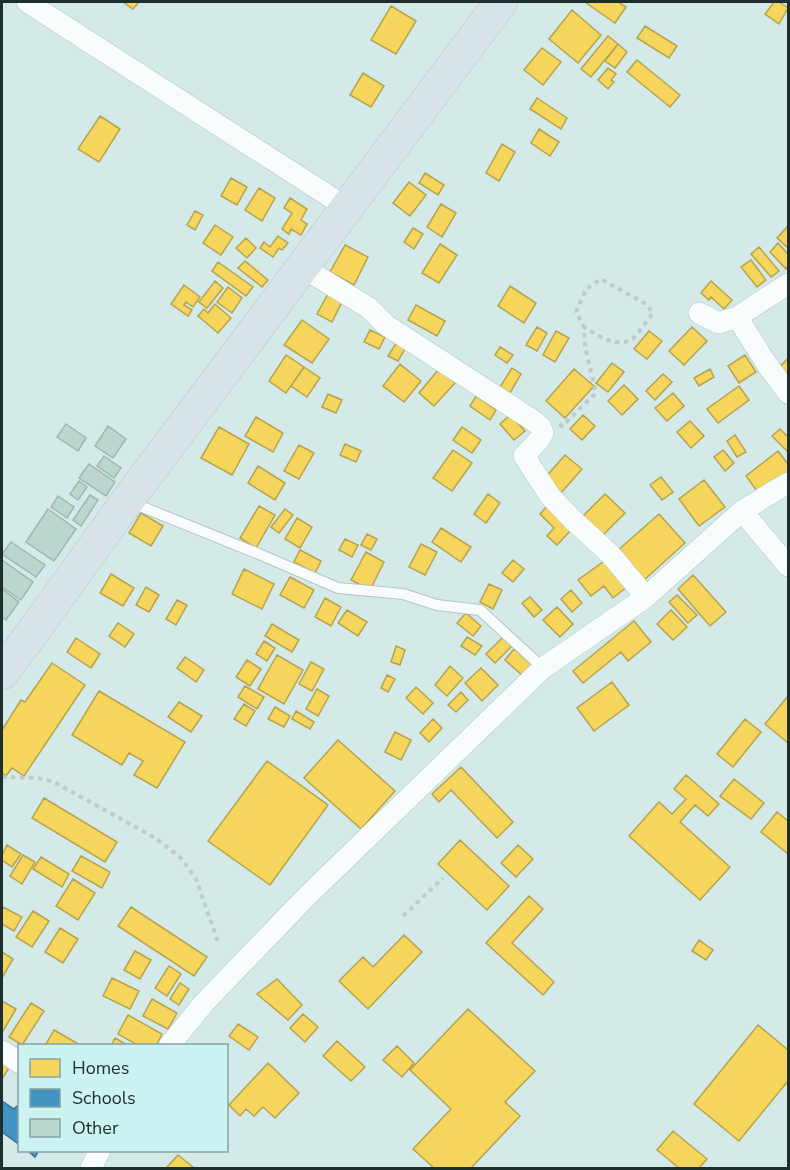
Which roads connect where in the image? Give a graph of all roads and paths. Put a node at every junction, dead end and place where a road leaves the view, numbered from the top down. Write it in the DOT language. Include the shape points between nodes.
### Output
graph roads {
  1 [pos="27,2"];
  2 [pos="501,2"];
  3 [pos="346,207"];
  4 [pos="302,267"];
  5 [pos="789,284"];
  6 [pos="699,313"];
  7 [pos="737,317"];
  8 [pos="584,327"];
  9 [pos="789,393"];
  10 [pos="553,420"];
  11 [pos="789,483"];
  12 [pos="127,501"];
  13 [pos="742,511"];
  14 [pos="789,566"];
  15 [pos="646,597"];
  16 [pos="543,668"];
  17 [pos="2,673"];
  18 [pos="2,777"];
  19 [pos="443,878"];
  20 [pos="403,916"];
  21 [pos="219,945"];
  22 [pos="171,1044"];
  23 [pos="2,1051"];
  24 [pos="18,1062"];
  25 [pos="99,1152"];
  26 [pos="91,1168"];
  1 -- 3 [label="street"];
  2 -- 3 [label="main road"];
  3 -- 4 [label="main road"];
  4 -- 12 [label="main road"];
  4 -- 15 [label="street" via="369,308 386,325 540,426 543,433 524,456 550,496 610,554"];
  5 -- 7 [label="street"];
  6 -- 7 [label="street" via="719,323"];
  7 -- 9 [label="street"];
  8 -- 8 [label="path" via="576,312 586,288 601,279 646,304 653,313 633,338 621,343"];
  8 -- 10 [label="path" via="596,393 562,426"];
  11 -- 13 [label="street"];
  12 -- 16 [label="lane" via="338,588 403,594 437,605 480,610"];
  12 -- 17 [label="main road"];
  13 -- 14 [label="street"];
  13 -- 15 [label="street"];
  15 -- 16 [label="street"];
  16 -- 22 [label="street" via="306,897 204,1003"];
  18 -- 21 [label="path" via="54,782 157,839 181,858 196,879"];
  19 -- 20 [label="path"];
  23 -- 24 [label="street"];
  25 -- 26 [label="street"];
}
